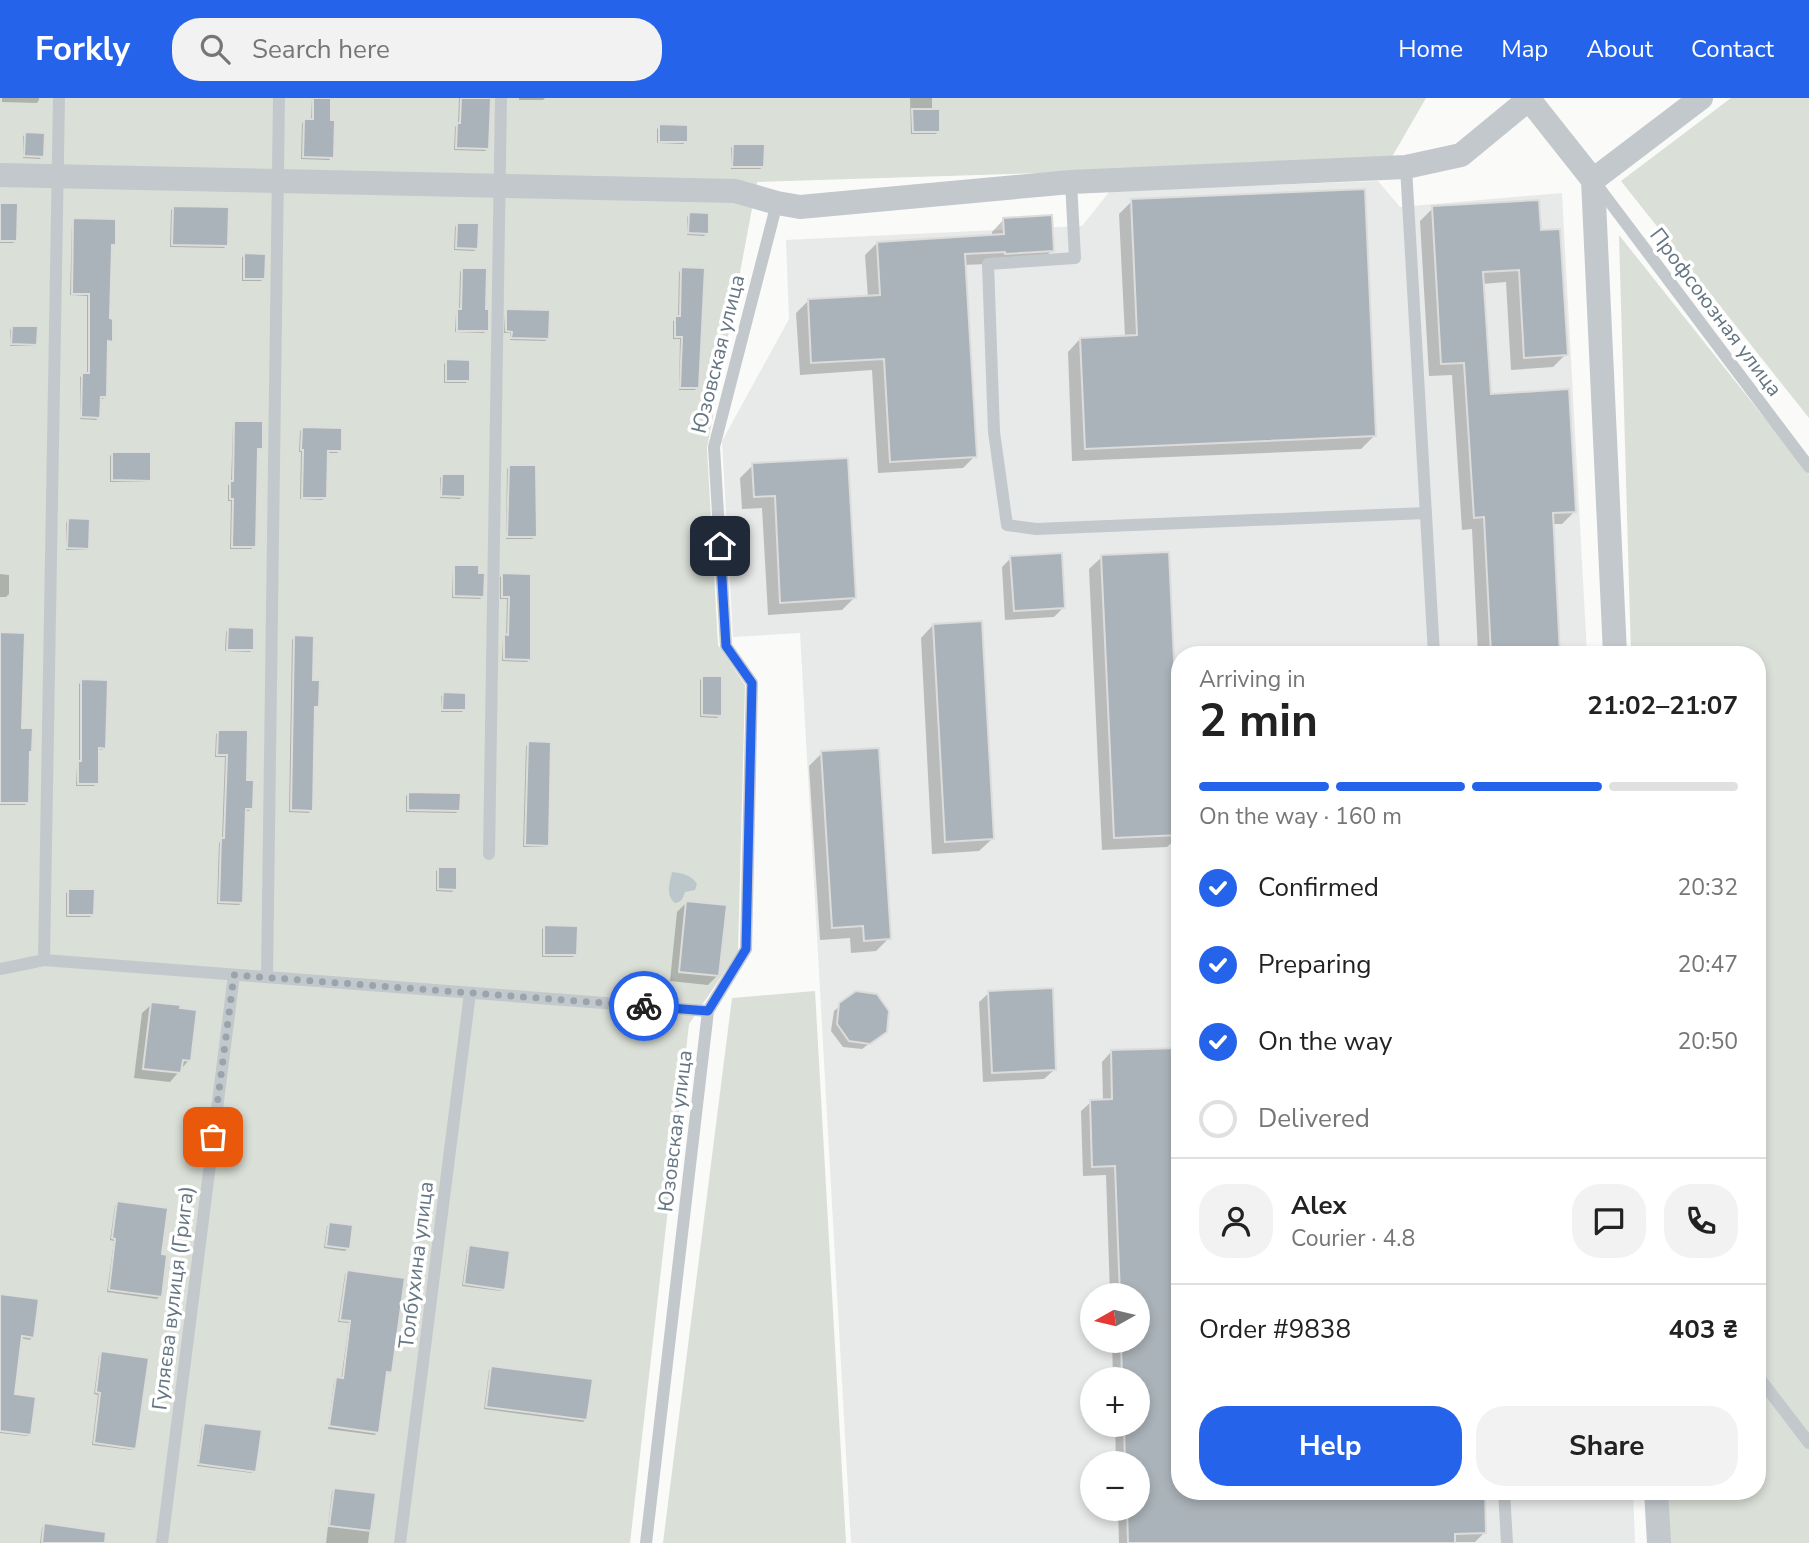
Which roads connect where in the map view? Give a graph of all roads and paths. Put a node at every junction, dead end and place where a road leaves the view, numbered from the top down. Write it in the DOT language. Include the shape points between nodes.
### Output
graph roads {
  1 [pos="59,98"];
  2 [pos="279,98"];
  3 [pos="501,98"];
  4 [pos="1700,98"];
  5 [pos="1529,99"];
  6 [pos="1406,167"];
  7 [pos="0,175"];
  8 [pos="58,176"];
  9 [pos="278,180"];
  10 [pos="1593,180"];
  11 [pos="1071,182"];
  12 [pos="499,185"];
  13 [pos="777,203"];
  14 [pos="1809,467"];
  15 [pos="1426,513"];
  16 [pos="1434,646"];
  17 [pos="1615,646"];
  18 [pos="489,854"];
  19 [pos="44,960"];
  20 [pos="0,969"];
  21 [pos="234,975"];
  22 [pos="267,977"];
  23 [pos="470,993"];
  24 [pos="708,1011"];
  25 [pos="1766,1387"];
  26 [pos="1809,1443"];
  27 [pos="1505,1500"];
  28 [pos="1657,1500"];
  29 [pos="162,1543"];
  30 [pos="400,1543"];
  31 [pos="646,1543"];
  32 [pos="1507,1543"];
  33 [pos="1659,1543"];
  1 -- 8 [label="lane"];
  2 -- 9 [label="lane"];
  3 -- 12 [label="lane"];
  4 -- 10 [label="street"];
  5 -- 6 [label="street" via="1461,155"];
  5 -- 10 [label="street"];
  6 -- 11 [label="street"];
  6 -- 15 [label="lane"];
  7 -- 8 [label="street"];
  8 -- 9 [label="street"];
  8 -- 19 [label="lane"];
  9 -- 12 [label="street"];
  9 -- 22 [label="lane"];
  10 -- 14 [label="lane, Профсоюзная улица"];
  10 -- 17 [label="street"];
  11 -- 13 [label="street" via="800,207"];
  11 -- 15 [label="lane" via="1074,258 988,264 994,432 1007,525 1036,529"];
  12 -- 13 [label="street" via="736,191"];
  12 -- 18 [label="lane"];
  13 -- 24 [label="lane, Юзовская улица" via="714,447 726,646 752,683 746,949"];
  15 -- 16 [label="lane"];
  19 -- 20 [label="lane"];
  19 -- 21 [label="lane"];
  21 -- 22 [label="lane"];
  21 -- 29 [label="lane, Гуляєва вулиця (Грига)"];
  22 -- 23 [label="lane"];
  23 -- 24 [label="lane"];
  23 -- 30 [label="lane, Толбухина улица"];
  24 -- 31 [label="lane, Юзовская улица"];
  25 -- 26 [label="lane"];
  27 -- 32 [label="lane"];
  28 -- 33 [label="street"];
}
